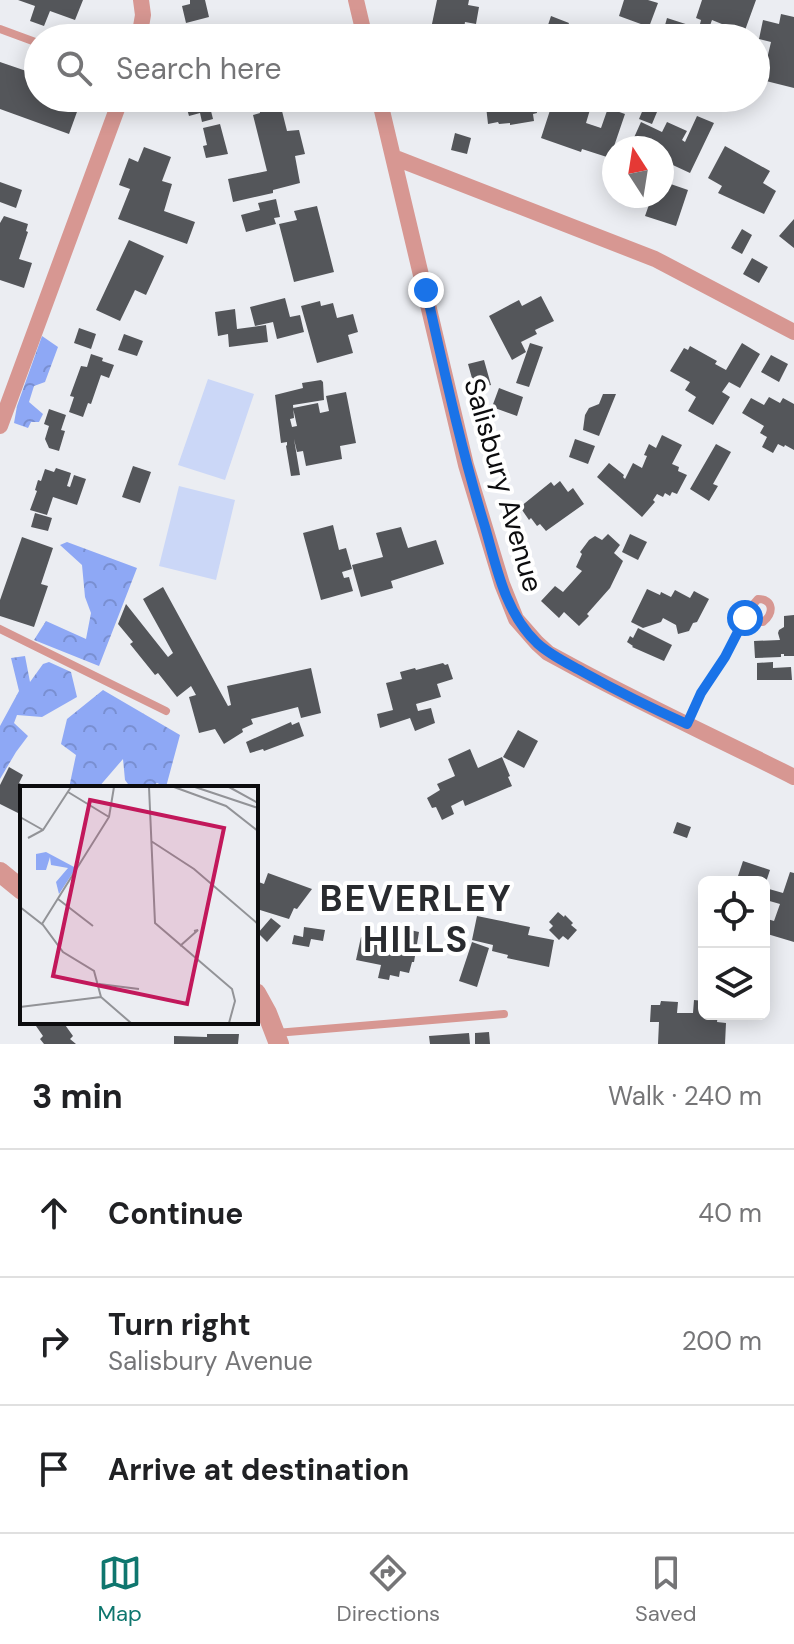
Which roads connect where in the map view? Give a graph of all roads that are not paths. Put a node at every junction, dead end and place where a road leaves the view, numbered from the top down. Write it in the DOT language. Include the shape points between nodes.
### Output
graph roads {
  1 [pos="141,0"];
  2 [pos="356,0"];
  3 [pos="141,24"];
  4 [pos="362,24"];
  5 [pos="0,29"];
  6 [pos="24,38"];
  7 [pos="116,112"];
  8 [pos="382,112"];
  9 [pos="393,157"];
  10 [pos="794,332"];
  11 [pos="0,426"];
  12 [pos="745,618"];
  13 [pos="0,629"];
  14 [pos="166,711"];
  15 [pos="687,724"];
  16 [pos="794,777"];
  17 [pos="0,872"];
  18 [pos="20,888"];
  19 [pos="258,997"];
  20 [pos="504,1014"];
  21 [pos="277,1038"];
  1 -- 3 [label="street"];
  2 -- 4 [label="street"];
  5 -- 6 [label="lane"];
  7 -- 11 [label="street"];
  8 -- 9 [label="street, Salisbury Avenue"];
  9 -- 10 [label="street" via="655,259"];
  9 -- 15 [label="street, Salisbury Avenue" via="466,465 510,607 548,653"];
  12 -- 15 [label="lane"];
  13 -- 14 [label="lane"];
  15 -- 16 [label="street, Salisbury Avenue"];
  17 -- 18 [label="street"];
  19 -- 21 [label="street"];
  20 -- 21 [label="lane"];
}
